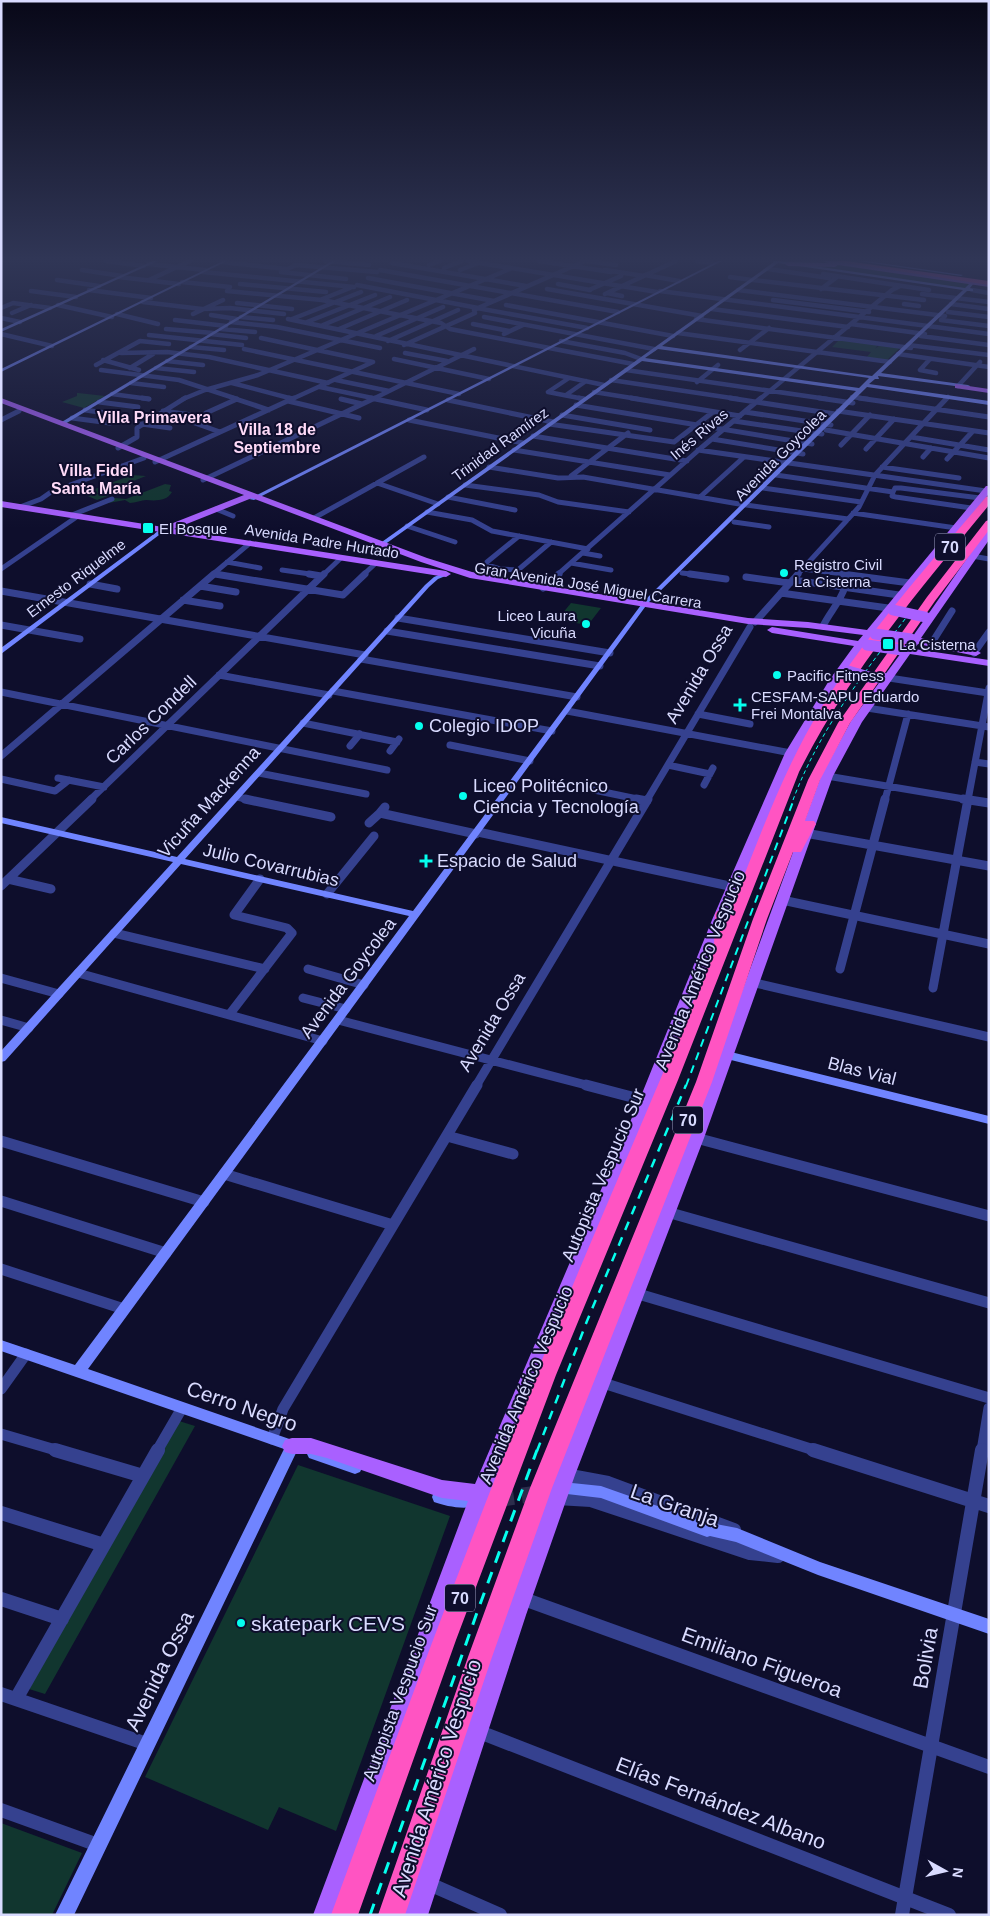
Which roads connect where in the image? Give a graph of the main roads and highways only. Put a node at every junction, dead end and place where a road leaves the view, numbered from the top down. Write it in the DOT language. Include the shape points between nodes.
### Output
graph roads {
  1 [pos="961,385"];
  2 [pos="989,389"];
  3 [pos="1,400"];
  4 [pos="1,404"];
  5 [pos="23,410"];
  6 [pos="63,423"];
  7 [pos="54,424"];
  8 [pos="120,447"];
  9 [pos="158,461"];
  10 [pos="987,494"];
  11 [pos="252,497"];
  12 [pos="1,504"];
  13 [pos="956,528"];
  14 [pos="164,529"];
  15 [pos="988,531"];
  16 [pos="371,544"];
  17 [pos="382,544"];
  18 [pos="446,574"];
  19 [pos="470,575"];
  20 [pos="644,608"];
  21 [pos="889,610"];
  22 [pos="927,619"];
  23 [pos="752,624"];
  24 [pos="873,630"];
  25 [pos="921,631"];
  26 [pos="912,640"];
  27 [pos="948,646"];
  28 [pos="861,647"];
  29 [pos="903,654"];
  30 [pos="989,656"];
  31 [pos="989,663"];
  32 [pos="846,668"];
  33 [pos="887,678"];
  34 [pos="807,828"];
  35 [pos="722,914"];
  36 [pos="760,919"];
  37 [pos="720,958"];
  38 [pos="292,1446"];
  39 [pos="476,1497"];
  40 [pos="325,1915"];
  41 [pos="344,1915"];
  42 [pos="391,1915"];
  43 [pos="416,1915"];
  1 -- 2 [label="main road"];
  3 -- 5 [label="main road, Gran Avenida José Miguel Carrera"];
  4 -- 5 [label="main road, Gran Avenida José Miguel Carrera"];
  5 -- 6 [label="main road, Gran Avenida José Miguel Carrera"];
  5 -- 7 [label="main road, Gran Avenida José Miguel Carrera"];
  6 -- 7 [label="main road"];
  6 -- 8 [label="main road, Gran Avenida José Miguel Carrera"];
  7 -- 8 [label="main road, Gran Avenida José Miguel Carrera"];
  8 -- 9 [label="main road, Gran Avenida José Miguel Carrera"];
  8 -- 9 [label="main road, Gran Avenida José Miguel Carrera"];
  9 -- 11 [label="main road, Gran Avenida José Miguel Carrera"];
  10 -- 13 [label="highway"];
  10 -- 13 [label="main road, Avenida Américo Vespucio"];
  10 -- 37 [label="highway, Autopista Vespucio Sur / 70" via="841,688 820,721 794,772"];
  11 -- 14 [label="main road, Ernesto Riquelme"];
  11 -- 16 [label="main road, Gran Avenida José Miguel Carrera"];
  11 -- 17 [label="main road, Gran Avenida José Miguel Carrera"];
  12 -- 14 [label="main road, Avenida Padre Hurtado"];
  13 -- 21 [label="main road, Avenida Américo Vespucio"];
  14 -- 18 [label="main road, Avenida Padre Hurtado"];
  15 -- 22 [label="main road, Avenida Américo Vespucio"];
  15 -- 36 [label="highway, 70" via="912,626 834,740 806,797"];
  16 -- 17 [label="main road"];
  16 -- 18 [label="main road, Gran Avenida José Miguel Carrera"];
  17 -- 19 [label="main road, Gran Avenida José Miguel Carrera"];
  18 -- 19 [label="main road"];
  18 -- 20 [label="main road, Gran Avenida José Miguel Carrera" via="502,588"];
  19 -- 20 [label="main road, Gran Avenida José Miguel Carrera"];
  20 -- 23 [label="main road, Gran Avenida José Miguel Carrera"];
  21 -- 22 [label="main road, bridge"];
  21 -- 24 [label="main road, Avenida Américo Vespucio"];
  22 -- 25 [label="main road, Avenida Américo Vespucio"];
  23 -- 24 [label="main road, Gran Avenida José Miguel Carrera"];
  23 -- 28 [label="main road, Gran Avenida José Miguel Carrera"];
  24 -- 26 [label="main road, Gran Avenida José Miguel Carrera, bridge"];
  24 -- 28 [label="main road, Avenida Américo Vespucio"];
  25 -- 26 [label="main road, Avenida Américo Vespucio"];
  25 -- 27 [label="main road" via="933,642"];
  26 -- 27 [label="main road, Gran Avenida José Miguel Carrera"];
  26 -- 29 [label="main road, Avenida Américo Vespucio"];
  27 -- 30 [label="main road, Gran Avenida José Miguel Carrera"];
  28 -- 29 [label="main road, bridge"];
  28 -- 32 [label="main road, Avenida Américo Vespucio"];
  29 -- 31 [label="main road" via="930,654"];
  29 -- 33 [label="main road, Avenida Américo Vespucio"];
  32 -- 33 [label="main road, bridge" via="869,677"];
  32 -- 35 [label="main road, Avenida Américo Vespucio" via="791,753"];
  33 -- 34 [label="main road, Avenida Américo Vespucio" via="844,741"];
  34 -- 36 [label="highway"];
  34 -- 43 [label="main road, Avenida Américo Vespucio" via="727,1055 600,1382 565,1487 521,1598"];
  35 -- 37 [label="highway"];
  35 -- 39 [label="main road, Avenida Américo Vespucio" via="647,1100"];
  36 -- 42 [label="highway, 70" via="704,1082 538,1497"];
  37 -- 41 [label="highway, Autopista Vespucio Sur / 70" via="579,1293 481,1539"];
  38 -- 39 [label="main road" via="327,1450 442,1489"];
  39 -- 40 [label="main road, Avenida Américo Vespucio"];
}
